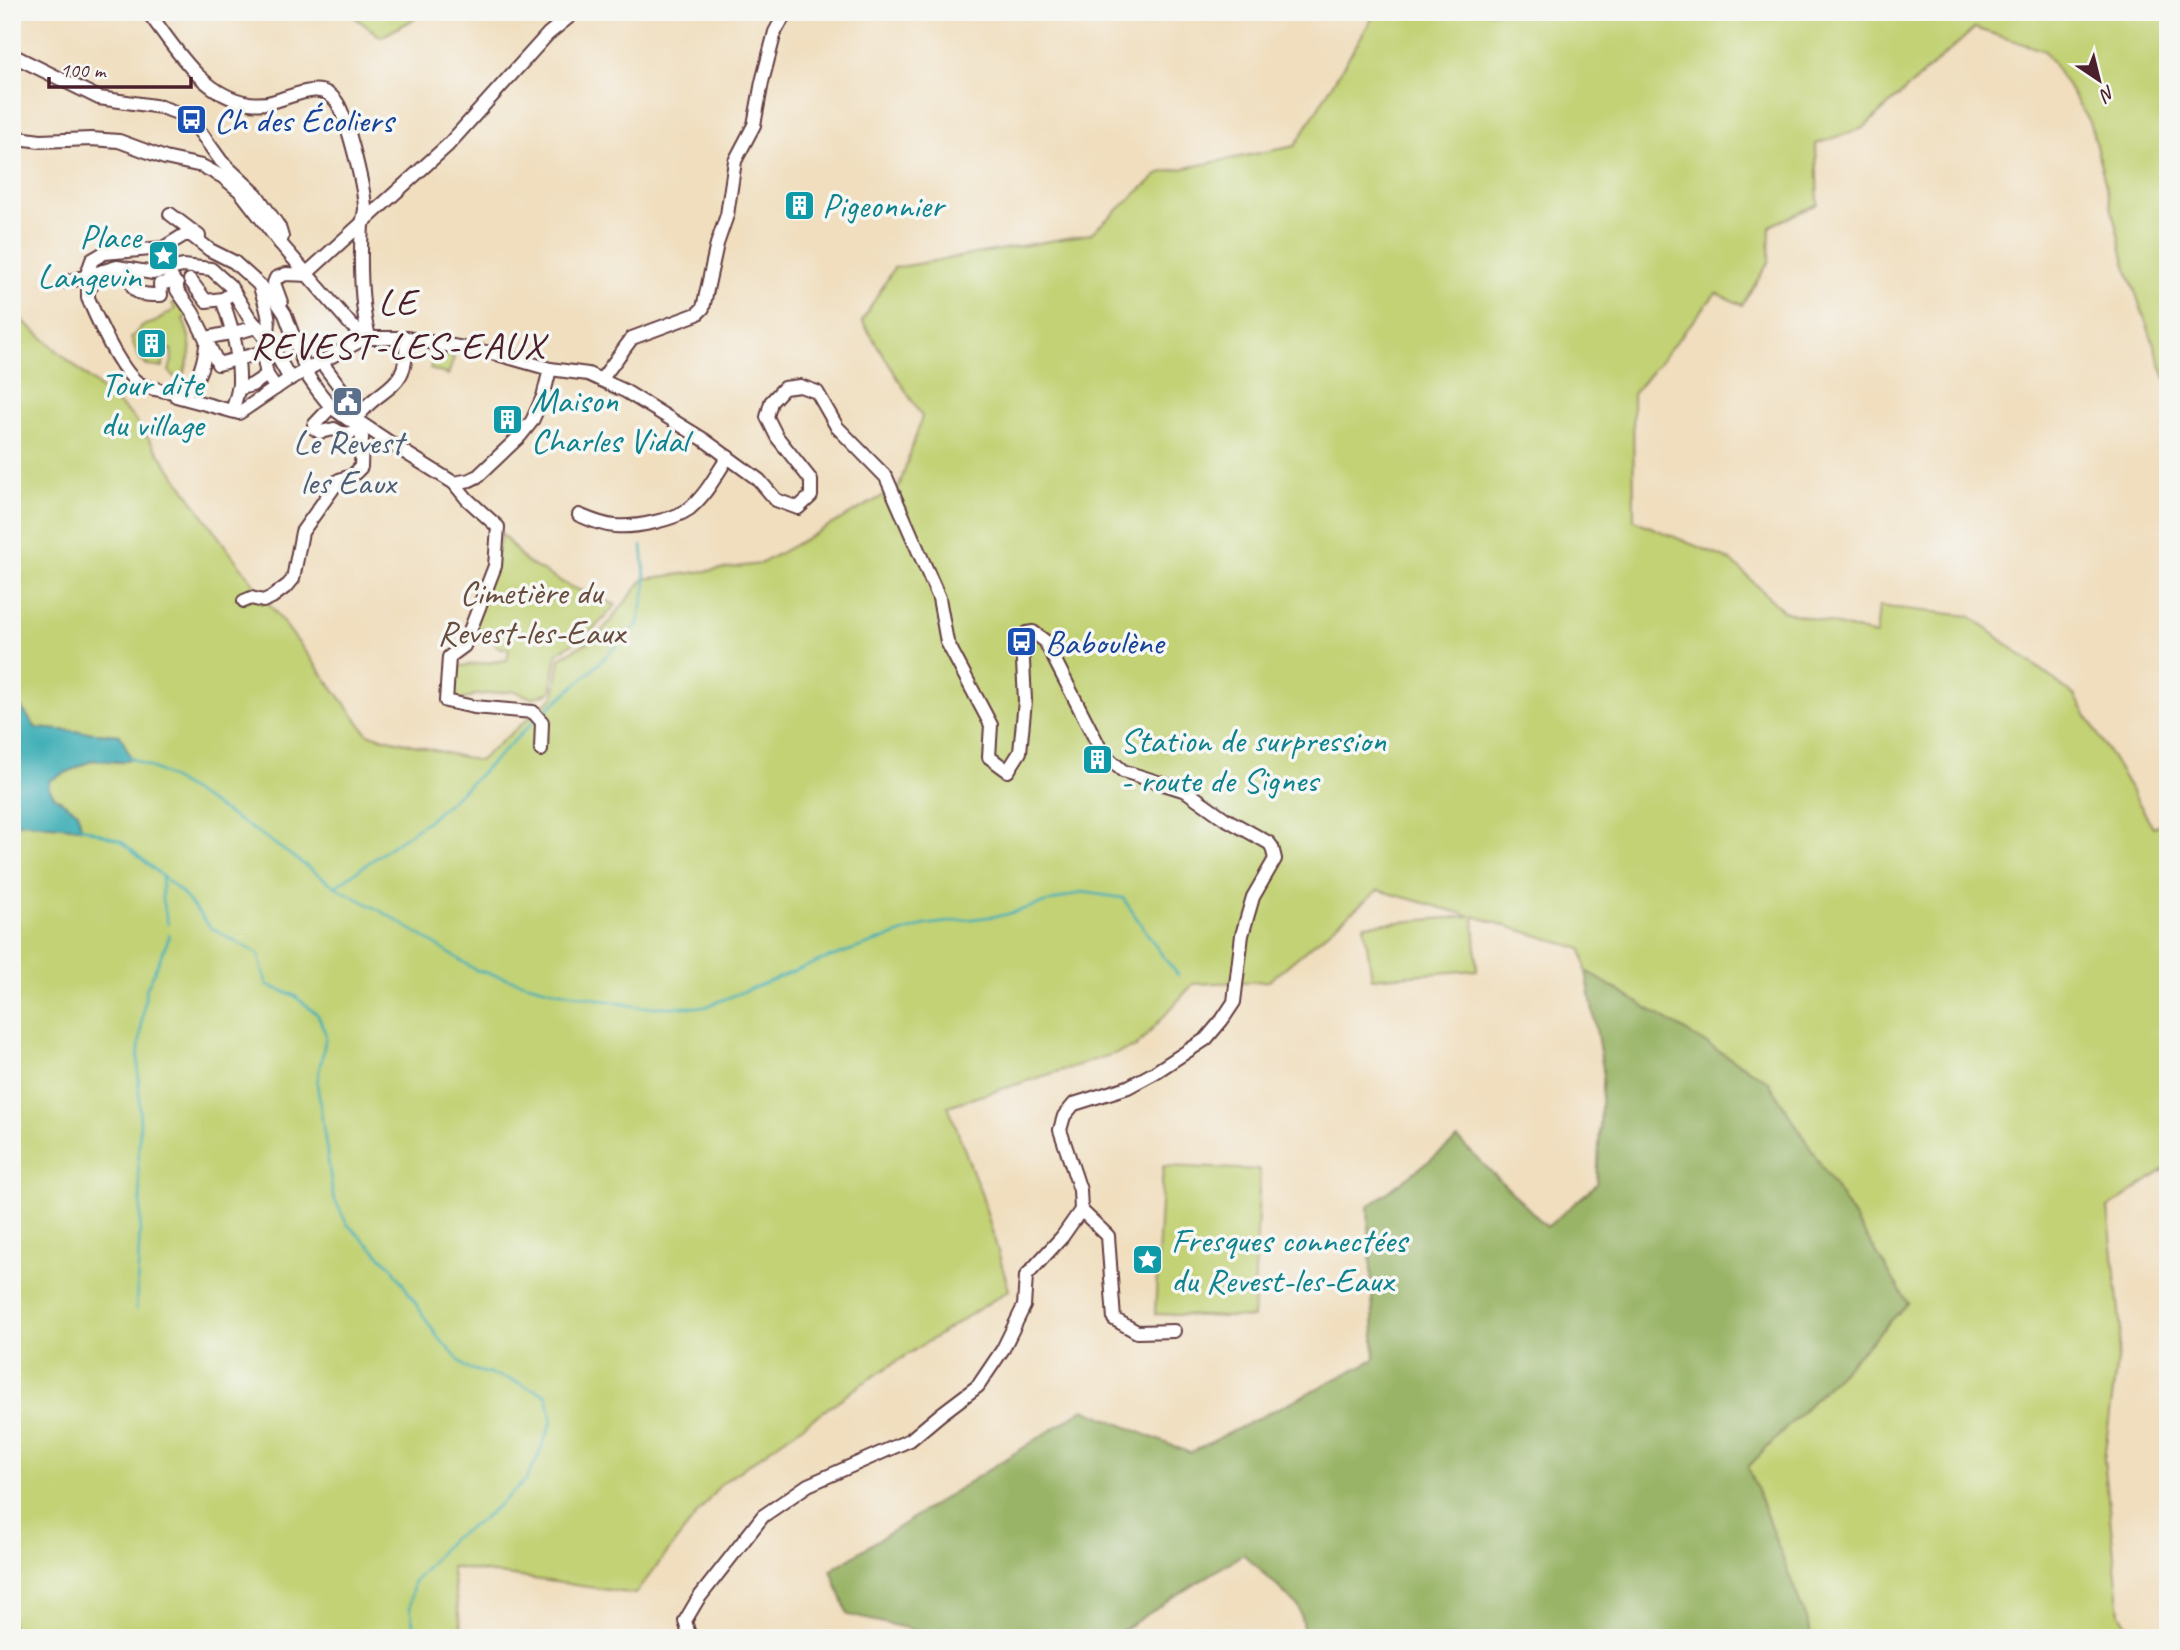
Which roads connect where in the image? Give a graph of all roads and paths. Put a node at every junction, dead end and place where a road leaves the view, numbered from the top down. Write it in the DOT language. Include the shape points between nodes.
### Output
graph roads {
  1 [pos="148,12"];
  2 [pos="575,12"];
  3 [pos="786,12"];
  4 [pos="12,55"];
  5 [pos="12,137"];
  6 [pos="170,214"];
  7 [pos="362,224"];
  8 [pos="280,243"];
  9 [pos="216,252"];
  10 [pos="206,268"];
  11 [pos="130,269"];
  12 [pos="167,270"];
  13 [pos="97,273"];
  14 [pos="308,274"];
  15 [pos="190,280"];
  16 [pos="67,282"];
  17 [pos="175,283"];
  18 [pos="259,283"];
  19 [pos="229,296"];
  20 [pos="280,306"];
  21 [pos="257,326"];
  22 [pos="233,334"];
  23 [pos="207,338"];
  24 [pos="406,338"];
  25 [pos="362,340"];
  26 [pos="268,347"];
  27 [pos="237,359"];
  28 [pos="322,363"];
  29 [pos="551,369"];
  30 [pos="307,371"];
  31 [pos="267,375"];
  32 [pos="290,379"];
  33 [pos="601,380"];
  34 [pos="276,388"];
  35 [pos="158,389"];
  36 [pos="343,391"];
  37 [pos="237,392"];
  38 [pos="331,407"];
  39 [pos="236,412"];
  40 [pos="357,423"];
  41 [pos="728,457"];
  42 [pos="454,483"];
  43 [pos="579,515"];
  44 [pos="244,601"];
  45 [pos="541,750"];
  46 [pos="1080,1210"];
  47 [pos="1174,1331"];
  48 [pos="690,1638"];
  1 -- 7 [label="street" via="202,80 225,96 261,104 312,89 333,98 350,137 364,200"];
  2 -- 7 [label="street" via="548,34 448,145"];
  3 -- 33 [label="street" via="775,32 754,125 735,161 727,215 703,308 632,338"];
  4 -- 8 [label="street" via="99,98 161,107 186,116 221,161 256,194 281,231"];
  5 -- 8 [label="street" via="119,141 202,166 236,187"];
  6 -- 9 [label="street"];
  7 -- 14 [label="street"];
  7 -- 25 [label="street"];
  8 -- 14 [label="street"];
  9 -- 10 [label="street"];
  9 -- 13 [label="street" via="186,234 163,248 98,255 88,266"];
  9 -- 18 [label="street"];
  10 -- 12 [label="street"];
  10 -- 15 [label="street"];
  10 -- 19 [label="street" via="227,282"];
  11 -- 12 [label="street"];
  11 -- 13 [label="street" via="117,267"];
  11 -- 17 [label="street" via="138,293 161,295 160,284"];
  12 -- 17 [label="street"];
  13 -- 16 [label="street"];
  13 -- 35 [label="street" via="87,293 111,346 130,376"];
  14 -- 20 [label="street" via="276,278"];
  14 -- 25 [label="street"];
  15 -- 17 [label="street"];
  15 -- 19 [label="street" via="206,301"];
  17 -- 23 [label="street"];
  18 -- 20 [label="street"];
  18 -- 26 [label="street" via="269,314"];
  19 -- 21 [label="street"];
  19 -- 22 [label="street"];
  20 -- 30 [label="street"];
  21 -- 22 [label="street"];
  21 -- 26 [label="street"];
  22 -- 23 [label="street"];
  22 -- 27 [label="street"];
  23 -- 27 [label="street" via="218,364"];
  23 -- 35 [label="street" via="202,364 185,392"];
  24 -- 25 [label="street"];
  24 -- 29 [label="street"];
  24 -- 40 [label="street" via="403,373 366,407"];
  25 -- 28 [label="street"];
  26 -- 27 [label="street"];
  26 -- 31 [label="street"];
  26 -- 32 [label="street"];
  27 -- 37 [label="street"];
  28 -- 30 [label="street"];
  28 -- 36 [label="street"];
  29 -- 33 [label="street"];
  29 -- 42 [label="street" via="537,411 520,436 478,475"];
  30 -- 32 [label="street"];
  30 -- 38 [label="street"];
  31 -- 34 [label="street"];
  31 -- 37 [label="street"];
  32 -- 34 [label="street"];
  33 -- 41 [label="street"];
  34 -- 39 [label="street"];
  35 -- 39 [label="street"];
  37 -- 39 [label="street"];
  38 -- 40 [label="street"];
  38 -- 40 [label="street" via="316,421 315,429 347,434 356,431"];
  40 -- 42 [label="street"];
  40 -- 44 [label="street" via="362,437 361,467 339,480 302,532 293,579 272,597"];
  41 -- 43 [label="street" via="704,494 680,515 618,526"];
  41 -- 46 [label="street" via="776,500 798,508 811,496 811,480 767,417 771,402 784,388 800,386 817,392 837,427 886,477 939,598 947,642 991,725 989,757 1008,771 1020,752 1025,701 1022,642 1027,633 1034,632 1045,641 1103,754 1123,771 1186,791 1272,847 1275,859 1253,897 1242,935 1234,1002 1222,1020 1206,1039 1154,1073 1128,1087 1074,1104 1064,1116 1060,1130 1080,1190"];
  42 -- 45 [label="street" via="498,527 495,566 464,646 449,657 446,701 538,717"];
  46 -- 47 [label="street" via="1108,1236 1114,1319 1137,1332"];
  46 -- 48 [label="street" via="1026,1276 1024,1306 978,1386 910,1440 808,1485 763,1516 698,1599 685,1621"];
}
